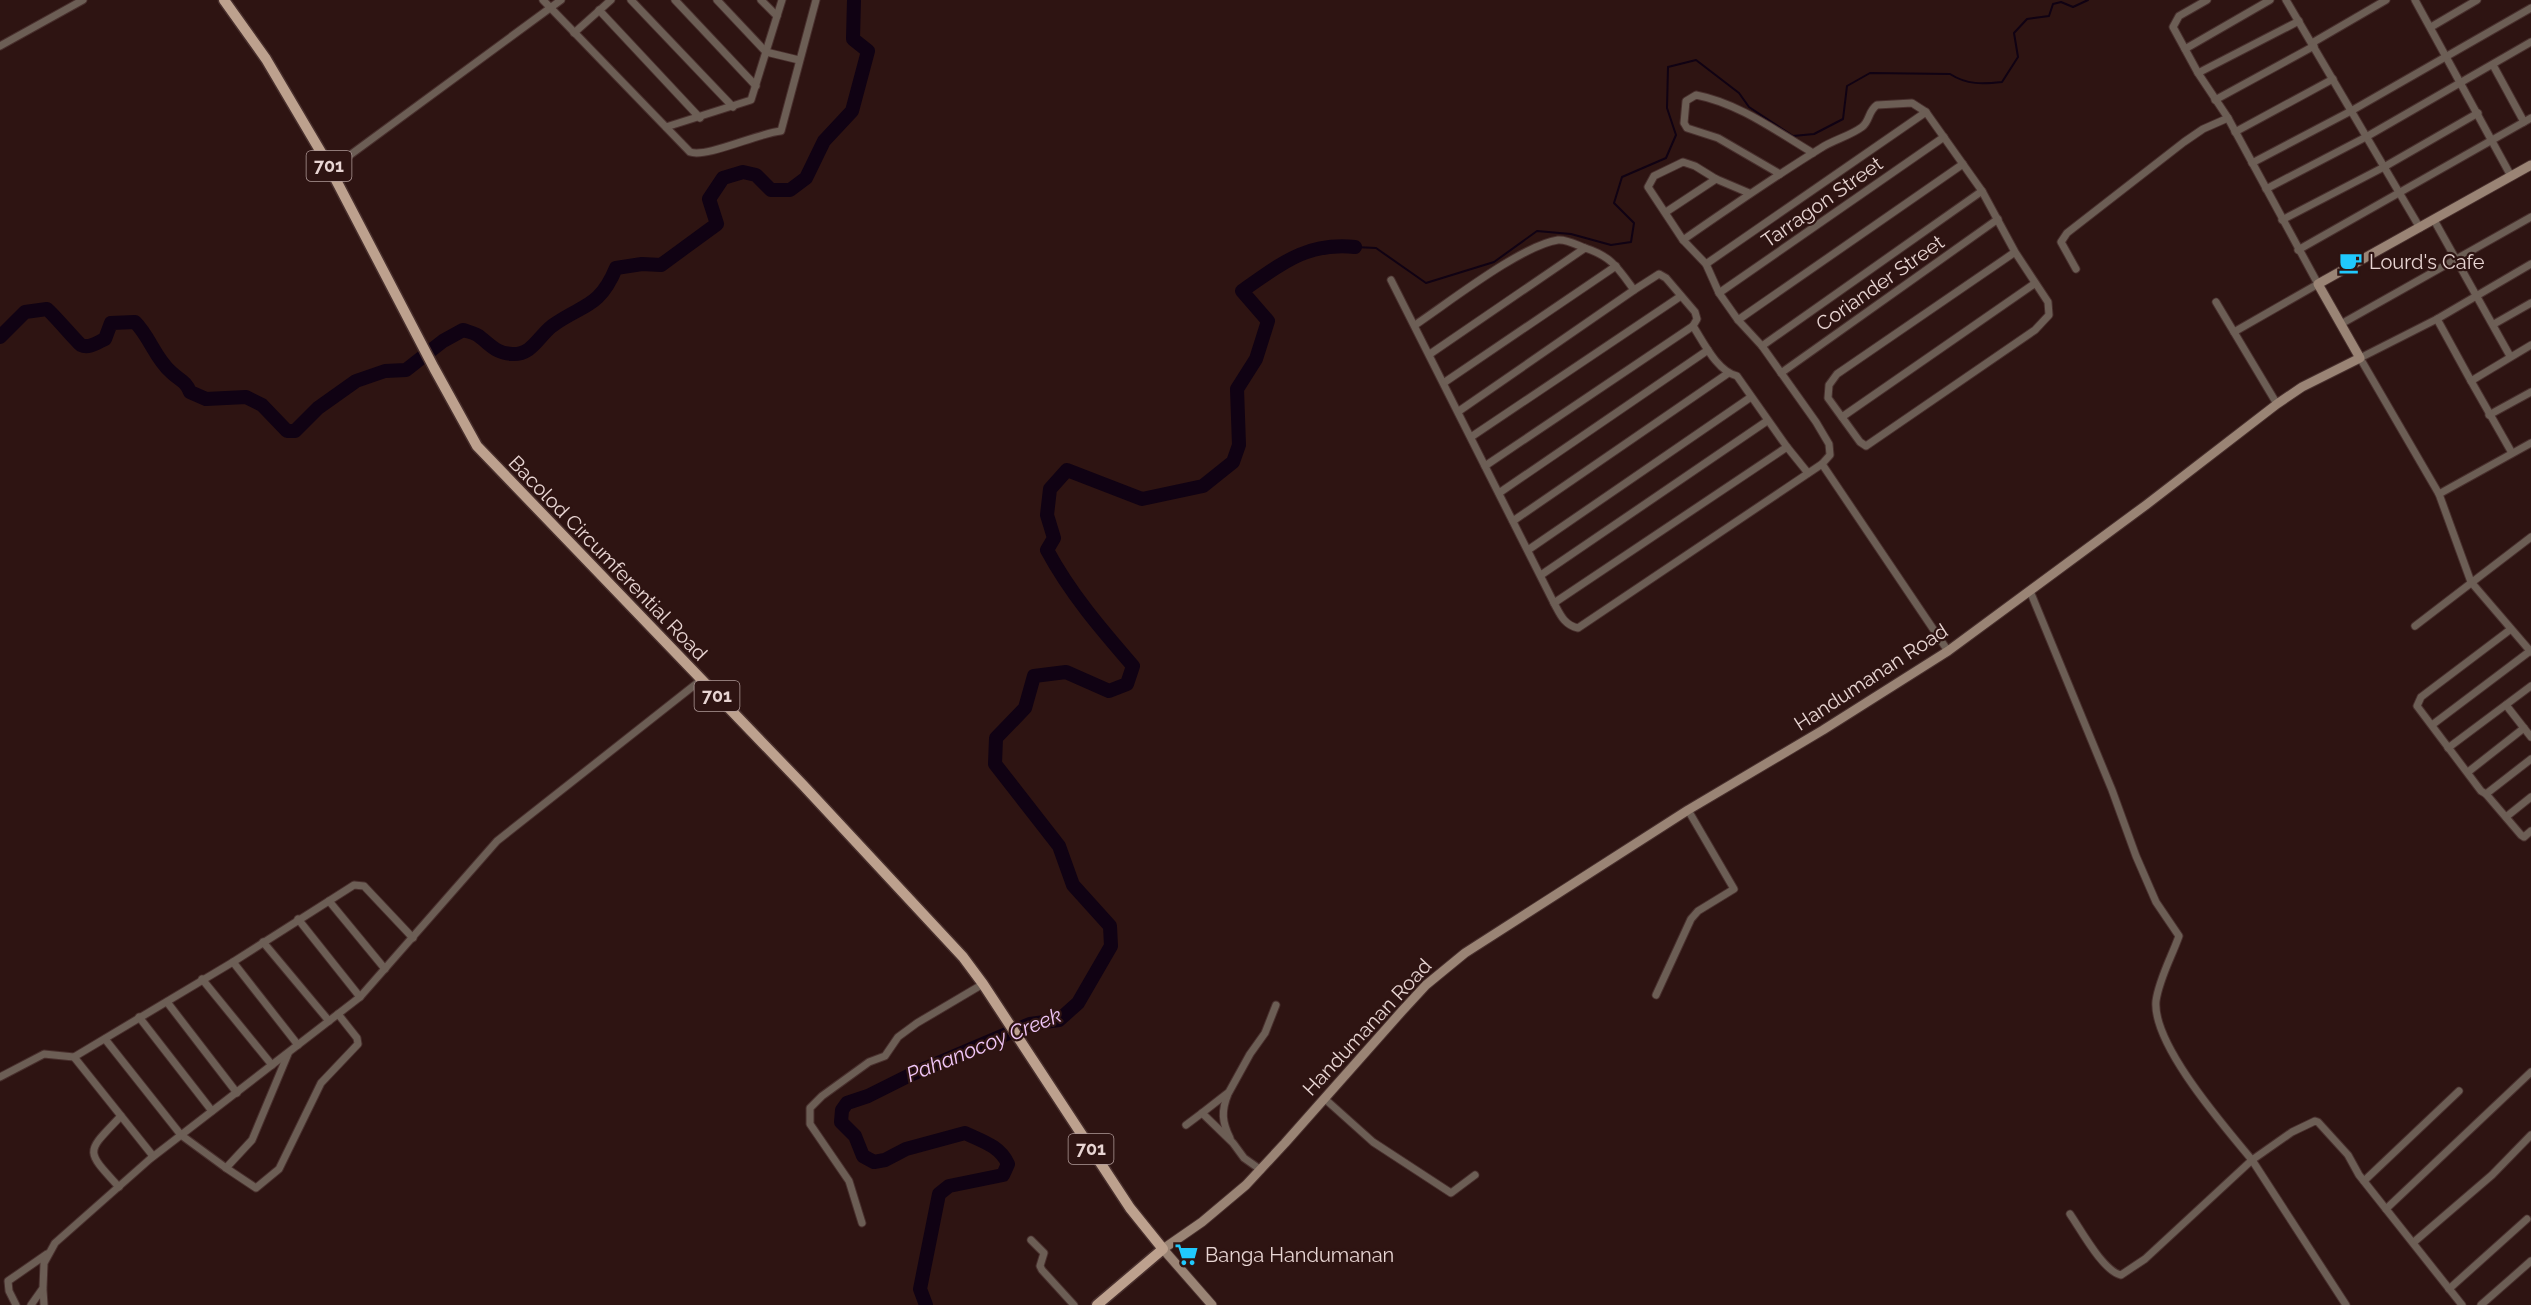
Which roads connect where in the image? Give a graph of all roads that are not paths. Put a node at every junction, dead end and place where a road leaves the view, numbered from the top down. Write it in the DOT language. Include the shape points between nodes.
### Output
graph roads {
  1 [pos="83,0"];
  2 [pos="224,0"];
  3 [pos="543,0"];
  4 [pos="561,0"];
  5 [pos="611,0"];
  6 [pos="631,0"];
  7 [pos="675,0"];
  8 [pos="760,0"];
  9 [pos="782,0"];
  10 [pos="816,0"];
  11 [pos="2208,0"];
  12 [pos="2270,0"];
  13 [pos="2286,0"];
  14 [pos="2386,0"];
  15 [pos="2415,0"];
  16 [pos="2477,0"];
  17 [pos="720,1"];
  18 [pos="2531,8"];
  19 [pos="551,9"];
  20 [pos="599,10"];
  21 [pos="777,16"];
  22 [pos="2299,21"];
  23 [pos="2431,27"];
  24 [pos="574,33"];
  25 [pos="2531,42"];
  26 [pos="2313,45"];
  27 [pos="0,46"];
  28 [pos="2185,49"];
  29 [pos="765,52"];
  30 [pos="2446,55"];
  31 [pos="799,60"];
  32 [pos="2493,65"];
  33 [pos="2198,74"];
  34 [pos="2333,79"];
  35 [pos="2462,82"];
  36 [pos="756,86"];
  37 [pos="2215,100"];
  38 [pos="734,107"];
  39 [pos="2351,111"];
  40 [pos="1926,112"];
  41 [pos="2478,113"];
  42 [pos="700,118"];
  43 [pos="2228,118"];
  44 [pos="2528,120"];
  45 [pos="666,127"];
  46 [pos="2235,132"];
  47 [pos="1944,137"];
  48 [pos="2366,137"];
  49 [pos="2492,140"];
  50 [pos="1813,153"];
  51 [pos="2252,163"];
  52 [pos="1963,164"];
  53 [pos="2531,165"];
  54 [pos="2384,167"];
  55 [pos="331,169"];
  56 [pos="1780,174"];
  57 [pos="2511,176"];
  58 [pos="1716,179"];
  59 [pos="2266,189"];
  60 [pos="1982,191"];
  61 [pos="1749,193"];
  62 [pos="2400,194"];
  63 [pos="1666,212"];
  64 [pos="2531,217"];
  65 [pos="1998,219"];
  66 [pos="2282,220"];
  67 [pos="2434,220"];
  68 [pos="2420,228"];
  69 [pos="1683,240"];
  70 [pos="1585,248"];
  71 [pos="2298,250"];
  72 [pos="2015,252"];
  73 [pos="2458,260"];
  74 [pos="1706,264"];
  75 [pos="2531,264"];
  76 [pos="1616,266"];
  77 [pos="2076,269"];
  78 [pos="1391,280"];
  79 [pos="2034,284"];
  80 [pos="2318,284"];
  81 [pos="1634,290"];
  82 [pos="1719,293"];
  83 [pos="2477,294"];
  84 [pos="1681,296"];
  85 [pos="2216,302"];
  86 [pos="2531,303"];
  87 [pos="2437,319"];
  88 [pos="1738,320"];
  89 [pos="2341,324"];
  90 [pos="2494,324"];
  91 [pos="1415,325"];
  92 [pos="1693,326"];
  93 [pos="2234,332"];
  94 [pos="2531,345"];
  95 [pos="1762,346"];
  96 [pos="1708,350"];
  97 [pos="1430,354"];
  98 [pos="2510,356"];
  99 [pos="2360,358"];
  100 [pos="1781,373"];
  101 [pos="1727,374"];
  102 [pos="2471,381"];
  103 [pos="1445,382"];
  104 [pos="2531,392"];
  105 [pos="1751,397"];
  106 [pos="2277,404"];
  107 [pos="1459,411"];
  108 [pos="2489,415"];
  109 [pos="1842,417"];
  110 [pos="1767,421"];
  111 [pos="1472,437"];
  112 [pos="2531,443"];
  113 [pos="1787,447"];
  114 [pos="2512,453"];
  115 [pos="1822,464"];
  116 [pos="1485,466"];
  117 [pos="1808,473"];
  118 [pos="1499,493"];
  119 [pos="2439,495"];
  120 [pos="1513,521"];
  121 [pos="2531,537"];
  122 [pos="1528,550"];
  123 [pos="1541,576"];
  124 [pos="2471,582"];
  125 [pos="2030,591"];
  126 [pos="1554,603"];
  127 [pos="2415,626"];
  128 [pos="2511,629"];
  129 [pos="1948,651"];
  130 [pos="2531,651"];
  131 [pos="701,680"];
  132 [pos="2531,686"];
  133 [pos="2506,705"];
  134 [pos="2432,725"];
  135 [pos="2524,728"];
  136 [pos="2531,737"];
  137 [pos="2448,748"];
  138 [pos="2531,759"];
  139 [pos="2468,772"];
  140 [pos="2486,794"];
  141 [pos="2531,797"];
  142 [pos="1688,810"];
  143 [pos="2506,817"];
  144 [pos="2531,831"];
  145 [pos="329,901"];
  146 [pos="298,919"];
  147 [pos="413,938"];
  148 [pos="263,942"];
  149 [pos="233,962"];
  150 [pos="385,969"];
  151 [pos="202,979"];
  152 [pos="982,984"];
  153 [pos="1656,995"];
  154 [pos="360,997"];
  155 [pos="167,1002"];
  156 [pos="1276,1005"];
  157 [pos="338,1014"];
  158 [pos="139,1017"];
  159 [pos="329,1021"];
  160 [pos="105,1039"];
  161 [pos="298,1045"];
  162 [pos="288,1053"];
  163 [pos="74,1057"];
  164 [pos="272,1065"];
  165 [pos="2531,1072"];
  166 [pos="0,1077"];
  167 [pos="2459,1091"];
  168 [pos="1229,1092"];
  169 [pos="237,1093"];
  170 [pos="1325,1099"];
  171 [pos="212,1111"];
  172 [pos="1202,1113"];
  173 [pos="121,1116"];
  174 [pos="1186,1125"];
  175 [pos="181,1135"];
  176 [pos="2531,1136"];
  177 [pos="1233,1143"];
  178 [pos="153,1156"];
  179 [pos="2252,1160"];
  180 [pos="226,1168"];
  181 [pos="1261,1170"];
  182 [pos="1475,1175"];
  183 [pos="2364,1181"];
  184 [pos="118,1187"];
  185 [pos="2386,1209"];
  186 [pos="2070,1214"];
  187 [pos="2527,1219"];
  188 [pos="861,1223"];
  189 [pos="1031,1240"];
  190 [pos="2414,1242"];
  191 [pos="1163,1249"];
  192 [pos="49,1252"];
  193 [pos="2531,1262"];
  194 [pos="43,1288"];
  195 [pos="2449,1289"];
  196 [pos="16,1305"];
  197 [pos="31,1305"];
  198 [pos="44,1305"];
  199 [pos="1074,1305"];
  200 [pos="1097,1305"];
  201 [pos="1212,1305"];
  202 [pos="2346,1305"];
  203 [pos="2462,1305"];
  204 [pos="2481,1305"];
  1 -- 27 [label="street"];
  2 -- 55 [label="main road, Bacolod Circumferential Road / 701" via="266,59"];
  3 -- 19 [label="street"];
  4 -- 19 [label="street"];
  5 -- 20 [label="street"];
  6 -- 38 [label="street"];
  7 -- 36 [label="street"];
  8 -- 21 [label="street"];
  9 -- 21 [label="street"];
  10 -- 31 [label="street"];
  11 -- 28 [label="street" via="2175,22 2173,27"];
  12 -- 28 [label="street"];
  13 -- 22 [label="street"];
  14 -- 26 [label="street"];
  15 -- 23 [label="street"];
  16 -- 23 [label="street"];
  17 -- 29 [label="street"];
  18 -- 30 [label="street"];
  19 -- 24 [label="street"];
  19 -- 55 [label="street"];
  20 -- 24 [label="street"];
  20 -- 42 [label="street"];
  21 -- 29 [label="street"];
  22 -- 26 [label="street"];
  22 -- 33 [label="street"];
  23 -- 30 [label="street"];
  24 -- 45 [label="street"];
  25 -- 32 [label="street"];
  26 -- 34 [label="street"];
  26 -- 37 [label="street"];
  28 -- 33 [label="street"];
  29 -- 31 [label="street"];
  29 -- 36 [label="street"];
  30 -- 35 [label="street"];
  30 -- 39 [label="street"];
  31 -- 45 [label="street" via="781,131 696,154"];
  32 -- 35 [label="street"];
  32 -- 44 [label="street"];
  33 -- 37 [label="street"];
  34 -- 39 [label="street"];
  34 -- 46 [label="street"];
  35 -- 41 [label="street"];
  35 -- 48 [label="street"];
  36 -- 38 [label="street" via="751,100"];
  37 -- 43 [label="street"];
  38 -- 42 [label="street"];
  39 -- 48 [label="street"];
  39 -- 51 [label="street"];
  40 -- 47 [label="street"];
  40 -- 50 [label="street" via="1912,103 1877,105 1861,128"];
  40 -- 74 [label="street"];
  41 -- 49 [label="street"];
  41 -- 54 [label="street"];
  42 -- 45 [label="street"];
  43 -- 46 [label="street"];
  43 -- 77 [label="street" via="2184,142 2067,233 2061,242"];
  44 -- 49 [label="street"];
  46 -- 51 [label="street"];
  47 -- 52 [label="street"];
  47 -- 82 [label="street, Tarragon Street"];
  48 -- 54 [label="street"];
  48 -- 59 [label="street"];
  49 -- 57 [label="street"];
  49 -- 62 [label="street"];
  50 -- 56 [label="street"];
  50 -- 56 [label="street" via="1741,111 1696,95 1686,101 1687,128 1718,138"];
  51 -- 59 [label="street"];
  52 -- 60 [label="street"];
  52 -- 88 [label="street"];
  53 -- 57 [label="street"];
  54 -- 62 [label="street"];
  54 -- 66 [label="street"];
  55 -- 131 [label="main road, Bacolod Circumferential Road / 701" via="477,446"];
  56 -- 61 [label="street"];
  57 -- 67 [label="street"];
  58 -- 61 [label="street"];
  58 -- 63 [label="street"];
  58 -- 63 [label="street" via="1683,162 1654,176 1648,187"];
  59 -- 66 [label="street"];
  60 -- 65 [label="street"];
  60 -- 95 [label="street"];
  61 -- 69 [label="street"];
  62 -- 68 [label="street"];
  62 -- 71 [label="street"];
  63 -- 69 [label="street"];
  64 -- 73 [label="street"];
  65 -- 72 [label="street"];
  65 -- 100 [label="street, Coriander Street"];
  66 -- 71 [label="street"];
  67 -- 68 [label="street"];
  67 -- 73 [label="street"];
  68 -- 80 [label="street"];
  69 -- 74 [label="street"];
  70 -- 76 [label="street" via="1603,253"];
  70 -- 91 [label="street" via="1561,240 1544,243 1510,261"];
  70 -- 97 [label="street"];
  71 -- 80 [label="street"];
  72 -- 79 [label="street"];
  72 -- 109 [label="street" via="1837,374 1828,386 1828,398"];
  73 -- 83 [label="street"];
  73 -- 89 [label="street"];
  74 -- 82 [label="street"];
  75 -- 83 [label="street"];
  76 -- 81 [label="street"];
  76 -- 103 [label="street"];
  78 -- 91 [label="street"];
  79 -- 109 [label="street"];
  79 -- 109 [label="street" via="2048,302 2049,315 2035,330 1866,446"];
  80 -- 89 [label="street"];
  80 -- 93 [label="street"];
  81 -- 84 [label="street" via="1659,274"];
  81 -- 107 [label="street"];
  82 -- 88 [label="street"];
  83 -- 87 [label="street"];
  83 -- 90 [label="street"];
  84 -- 92 [label="street" via="1695,312"];
  84 -- 111 [label="street"];
  85 -- 93 [label="street"];
  86 -- 90 [label="street"];
  87 -- 99 [label="street"];
  87 -- 102 [label="street"];
  88 -- 95 [label="street"];
  89 -- 99 [label="street"];
  90 -- 98 [label="street"];
  91 -- 97 [label="street"];
  92 -- 96 [label="street"];
  92 -- 116 [label="street"];
  93 -- 106 [label="street"];
  94 -- 98 [label="street"];
  95 -- 100 [label="street"];
  96 -- 101 [label="street"];
  96 -- 118 [label="street"];
  97 -- 103 [label="street"];
  98 -- 102 [label="street"];
  99 -- 106 [label="street, Handumanan Road" via="2308,383"];
  99 -- 119 [label="street"];
  100 -- 115 [label="street" via="1830,444 1830,455"];
  101 -- 105 [label="street" via="1737,376"];
  101 -- 120 [label="street"];
  102 -- 108 [label="street"];
  103 -- 107 [label="street"];
  104 -- 108 [label="street"];
  105 -- 110 [label="street"];
  105 -- 122 [label="street"];
  106 -- 125 [label="street, Handumanan Road"];
  107 -- 111 [label="street"];
  108 -- 114 [label="street"];
  110 -- 113 [label="street"];
  110 -- 123 [label="street"];
  111 -- 116 [label="street"];
  112 -- 114 [label="street"];
  113 -- 117 [label="street"];
  113 -- 126 [label="street"];
  114 -- 119 [label="street"];
  115 -- 117 [label="street"];
  115 -- 129 [label="street"];
  116 -- 118 [label="street"];
  117 -- 126 [label="street" via="1578,628 1564,620"];
  118 -- 120 [label="street"];
  119 -- 124 [label="street"];
  120 -- 122 [label="street"];
  121 -- 124 [label="street"];
  122 -- 123 [label="street"];
  123 -- 126 [label="street"];
  124 -- 127 [label="street"];
  124 -- 128 [label="street"];
  125 -- 129 [label="street, Handumanan Road"];
  125 -- 179 [label="street" via="2136,856 2156,902 2179,936 2156,1000 2157,1023 2178,1063"];
  128 -- 130 [label="street"];
  128 -- 134 [label="street" via="2421,697 2417,706"];
  129 -- 142 [label="street, Handumanan Road"];
  130 -- 134 [label="street"];
  131 -- 147 [label="street" via="496,841"];
  131 -- 152 [label="main road, Bacolod Circumferential Road / 701" via="963,957"];
  132 -- 133 [label="street"];
  133 -- 135 [label="street"];
  133 -- 137 [label="street"];
  134 -- 137 [label="street"];
  135 -- 136 [label="street"];
  135 -- 139 [label="street"];
  137 -- 139 [label="street"];
  138 -- 140 [label="street"];
  139 -- 140 [label="street"];
  140 -- 143 [label="street"];
  141 -- 143 [label="street"];
  142 -- 153 [label="street" via="1734,889 1691,919"];
  142 -- 170 [label="street, Handumanan Road" via="1490,935 1445,968"];
  143 -- 144 [label="street" via="2521,836"];
  145 -- 146 [label="street"];
  145 -- 147 [label="street" via="359,884"];
  145 -- 150 [label="street"];
  146 -- 148 [label="street"];
  146 -- 154 [label="street"];
  147 -- 150 [label="street"];
  148 -- 149 [label="street"];
  148 -- 159 [label="street"];
  149 -- 151 [label="street"];
  149 -- 161 [label="street"];
  150 -- 154 [label="street"];
  151 -- 155 [label="street"];
  151 -- 164 [label="street"];
  152 -- 188 [label="street" via="917,1023 898,1037 885,1056 869,1062 810,1108 810,1124 849,1181"];
  152 -- 191 [label="main road, Bacolod Circumferential Road / 701" via="1130,1208"];
  154 -- 157 [label="street"];
  155 -- 158 [label="street"];
  155 -- 169 [label="street"];
  156 -- 168 [label="street" via="1265,1034"];
  157 -- 159 [label="street"];
  157 -- 180 [label="street" via="358,1044 321,1083 279,1169 256,1188"];
  158 -- 160 [label="street"];
  158 -- 171 [label="street"];
  159 -- 161 [label="street"];
  160 -- 163 [label="street"];
  160 -- 175 [label="street"];
  161 -- 162 [label="street"];
  162 -- 164 [label="street"];
  162 -- 180 [label="street" via="252,1140"];
  163 -- 166 [label="street" via="44,1054"];
  163 -- 173 [label="street"];
  164 -- 169 [label="street"];
  165 -- 185 [label="street"];
  167 -- 183 [label="street"];
  168 -- 172 [label="street"];
  168 -- 177 [label="street" via="1223,1124"];
  169 -- 171 [label="street"];
  170 -- 181 [label="street, Handumanan Road"];
  170 -- 182 [label="street" via="1373,1142 1451,1193"];
  171 -- 175 [label="street"];
  172 -- 174 [label="street"];
  172 -- 177 [label="street"];
  173 -- 178 [label="street"];
  173 -- 184 [label="street" via="92,1152"];
  175 -- 178 [label="street"];
  175 -- 180 [label="street"];
  176 -- 190 [label="street"];
  177 -- 181 [label="street" via="1244,1158"];
  178 -- 184 [label="street"];
  179 -- 183 [label="street" via="2315,1121 2348,1155"];
  179 -- 186 [label="street" via="2145,1259 2121,1275 2113,1273 2103,1262"];
  179 -- 202 [label="street"];
  181 -- 191 [label="street, Handumanan Road" via="1207,1218"];
  183 -- 185 [label="street"];
  184 -- 192 [label="street"];
  185 -- 190 [label="street"];
  187 -- 195 [label="street"];
  189 -- 199 [label="street" via="1044,1253 1042,1270"];
  190 -- 195 [label="street"];
  191 -- 200 [label="main road"];
  191 -- 201 [label="street"];
  192 -- 194 [label="street"];
  192 -- 196 [label="street" via="8,1281"];
  193 -- 204 [label="street"];
  194 -- 197 [label="street"];
  194 -- 198 [label="street"];
  195 -- 203 [label="street"];
}
